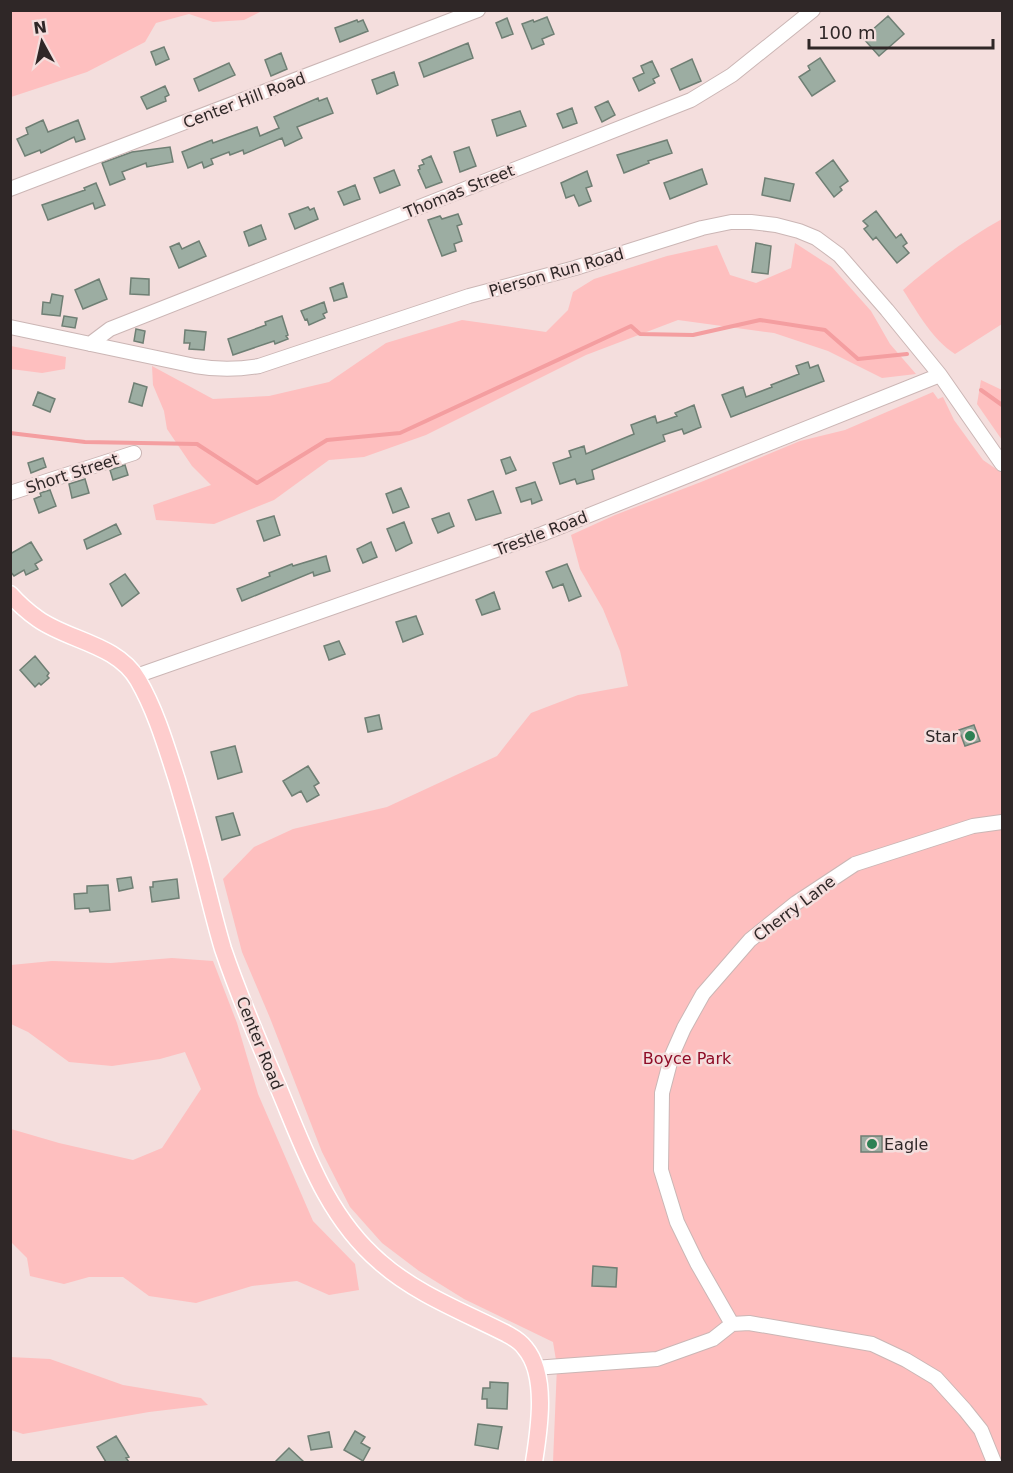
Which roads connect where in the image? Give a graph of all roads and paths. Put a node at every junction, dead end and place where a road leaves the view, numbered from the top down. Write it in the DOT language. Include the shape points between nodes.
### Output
graph roads {
  1 [pos="478,10"];
  2 [pos="813,10"];
  3 [pos="10,189"];
  4 [pos="10,327"];
  5 [pos="90,344"];
  6 [pos="940,375"];
  7 [pos="134,453"];
  8 [pos="1002,464"];
  9 [pos="10,493"];
  10 [pos="10,594"];
  11 [pos="136,676"];
  12 [pos="1002,822"];
  13 [pos="732,1324"];
  14 [pos="534,1368"];
  15 [pos="534,1462"];
  16 [pos="994,1462"];
  1 -- 3 [label="street, Center Hill Road"];
  2 -- 5 [label="street, Thomas Street" via="732,75 691,100 110,329"];
  4 -- 5 [label="street, Pierson Run Road"];
  5 -- 6 [label="street, Pierson Run Road" via="195,366 239,370 469,296 702,228 751,222 799,231 839,255"];
  6 -- 8 [label="street, Pierson Run Road"];
  6 -- 11 [label="street, Trestle Road" via="542,534"];
  7 -- 9 [label="street, Short Street"];
  10 -- 11 [label="main road, Center Road" via="39,620 102,648"];
  11 -- 14 [label="main road, Center Road" via="151,704 168,753 223,948 271,1072 329,1202 361,1245 381,1263 411,1286 519,1341"];
  12 -- 13 [label="street, Cherry Lane" via="973,826 855,864 796,903 750,940 703,994 684,1028 662,1093 661,1170 677,1222"];
  13 -- 14 [label="street" via="713,1339 657,1359"];
  13 -- 16 [label="street" via="749,1323 873,1344 906,1360 936,1378 964,1410 981,1430"];
  14 -- 15 [label="main road, Center Road" via="540,1390"];
}
